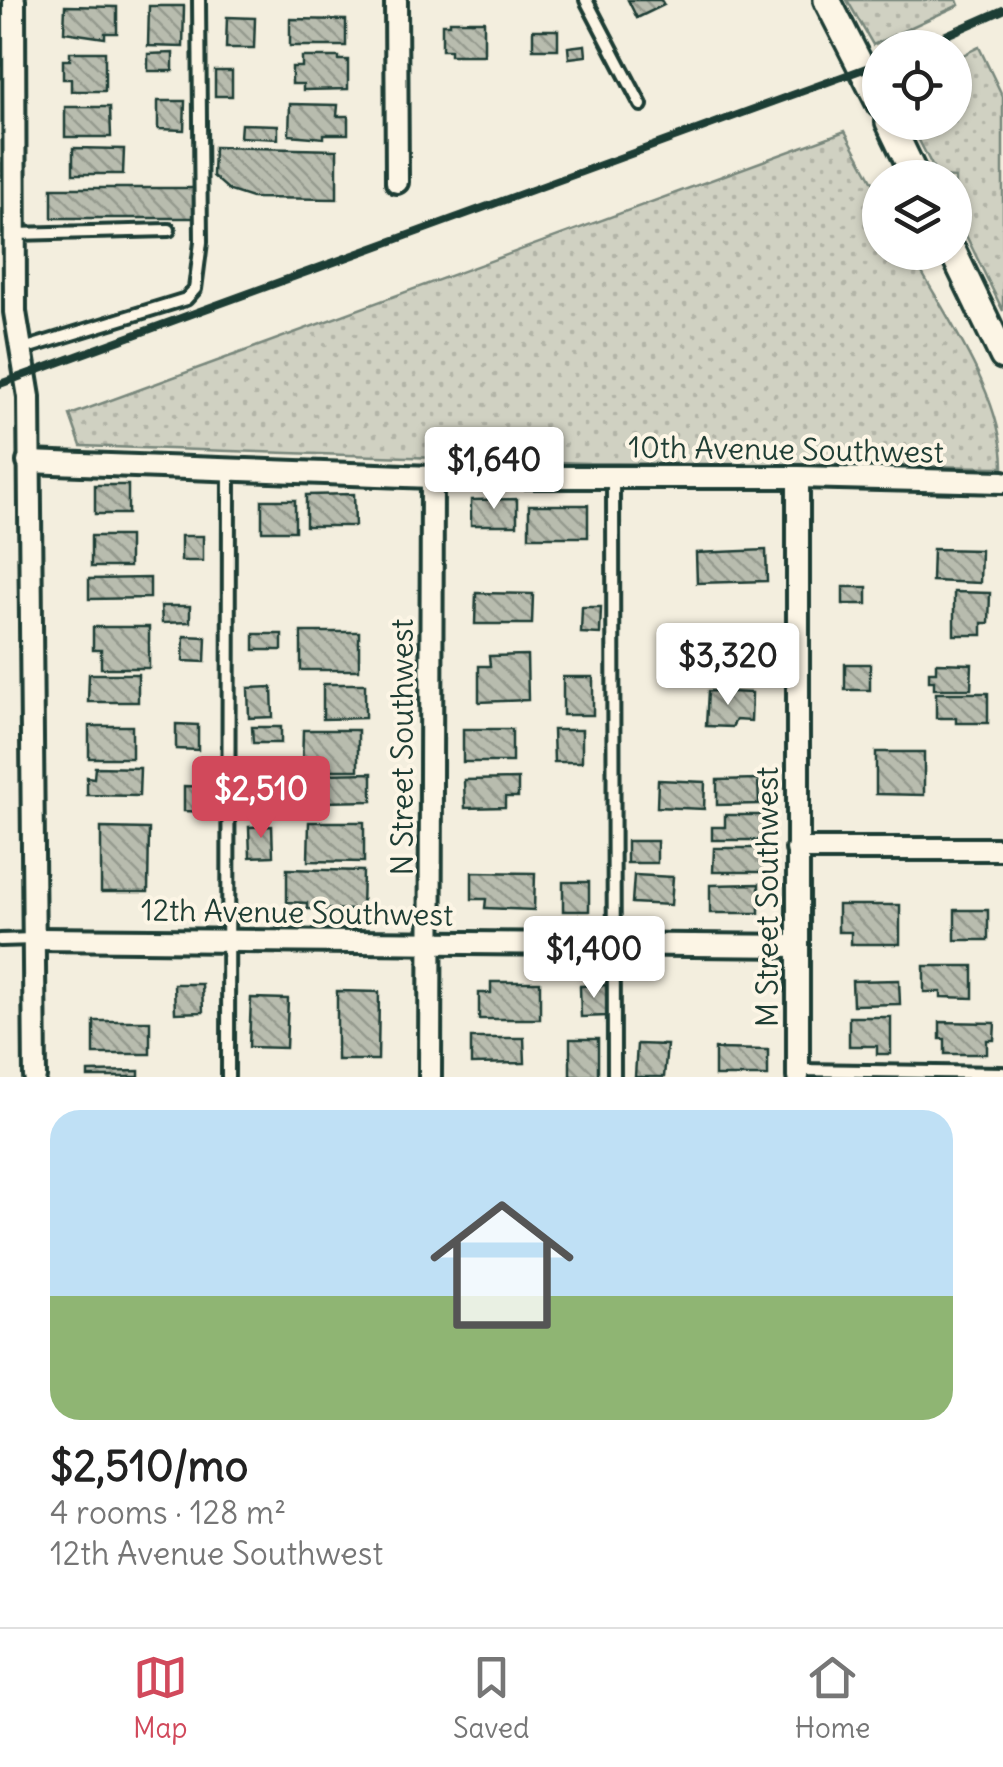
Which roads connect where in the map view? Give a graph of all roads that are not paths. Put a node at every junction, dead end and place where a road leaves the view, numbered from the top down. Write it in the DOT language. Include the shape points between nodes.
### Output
graph roads {
  1 [pos="199,0"];
  2 [pos="396,0"];
  3 [pos="586,0"];
  4 [pos="827,0"];
  5 [pos="10,8"];
  6 [pos="862,69"];
  7 [pos="641,105"];
  8 [pos="397,182"];
  9 [pos="7,206"];
  10 [pos="169,230"];
  11 [pos="15,234"];
  12 [pos="961,270"];
  13 [pos="8,328"];
  14 [pos="20,350"];
  15 [pos="1003,356"];
  16 [pos="28,462"];
  17 [pos="230,467"];
  18 [pos="432,477"];
  19 [pos="612,477"];
  20 [pos="798,477"];
  21 [pos="1003,482"];
  22 [pos="797,848"];
  23 [pos="1003,850"];
  24 [pos="36,939"];
  25 [pos="0,940"];
  26 [pos="228,942"];
  27 [pos="432,944"];
  28 [pos="612,945"];
  29 [pos="797,946"];
  30 [pos="1003,1073"];
  31 [pos="798,1074"];
  32 [pos="35,1077"];
  33 [pos="228,1077"];
  34 [pos="430,1077"];
  35 [pos="614,1077"];
  1 -- 14 [label="lane" via="196,289 186,299"];
  2 -- 8 [label="street"];
  3 -- 7 [label="lane"];
  4 -- 6 [label="street"];
  5 -- 9 [label="street"];
  9 -- 11 [label="street"];
  10 -- 11 [label="lane"];
  11 -- 13 [label="street"];
  12 -- 15 [label="street"];
  13 -- 14 [label="street"];
  14 -- 16 [label="street" via="29,398"];
  16 -- 17 [label="street, 10th Avenue Southwest"];
  16 -- 24 [label="street"];
  17 -- 18 [label="street, 10th Avenue Southwest"];
  17 -- 26 [label="lane"];
  18 -- 19 [label="street, 10th Avenue Southwest"];
  18 -- 27 [label="street, N Street Southwest"];
  19 -- 20 [label="street, 10th Avenue Southwest"];
  19 -- 28 [label="lane"];
  20 -- 21 [label="street, 10th Avenue Southwest"];
  20 -- 22 [label="street, M Street Southwest"];
  22 -- 23 [label="street"];
  22 -- 29 [label="street, M Street Southwest"];
  24 -- 25 [label="lane"];
  24 -- 26 [label="street, 12th Avenue Southwest"];
  24 -- 32 [label="street"];
  26 -- 27 [label="street, 12th Avenue Southwest"];
  26 -- 33 [label="lane"];
  27 -- 28 [label="street, 12th Avenue Southwest"];
  27 -- 34 [label="street, N Street Southwest"];
  28 -- 29 [label="street, 12th Avenue Southwest"];
  28 -- 35 [label="lane"];
  29 -- 31 [label="street, M Street Southwest"];
  30 -- 31 [label="lane"];
}
